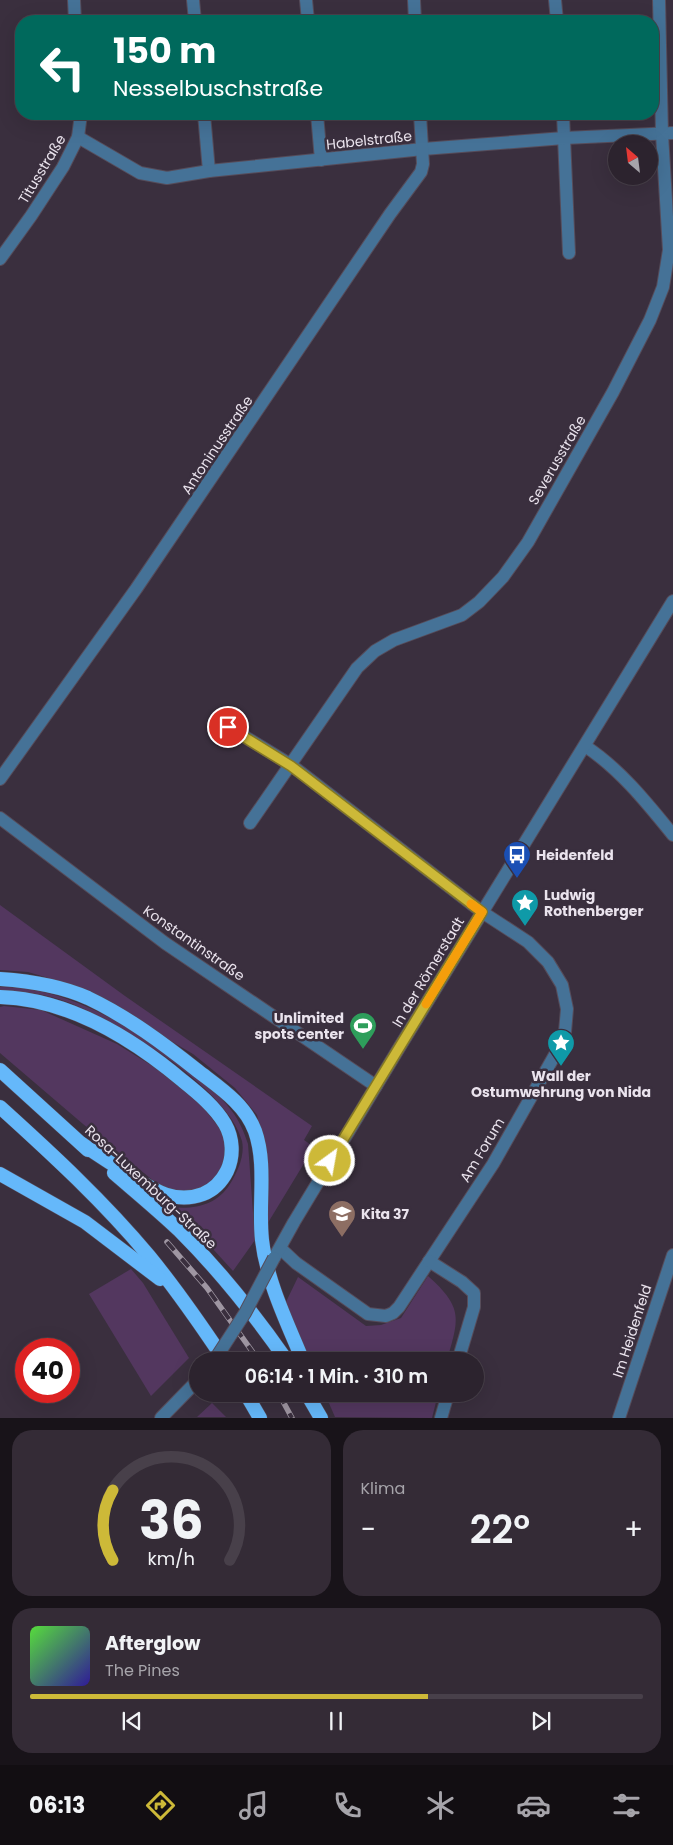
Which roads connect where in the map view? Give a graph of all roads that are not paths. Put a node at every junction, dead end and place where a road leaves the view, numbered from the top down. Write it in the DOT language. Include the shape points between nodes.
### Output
graph roads {
  1 [pos="74,0"];
  2 [pos="193,0"];
  3 [pos="306,0"];
  4 [pos="414,0"];
  5 [pos="555,0"];
  6 [pos="659,0"];
  7 [pos="75,15"];
  8 [pos="194,15"];
  9 [pos="307,15"];
  10 [pos="415,15"];
  11 [pos="556,15"];
  12 [pos="80,120"];
  13 [pos="205,120"];
  14 [pos="318,120"];
  15 [pos="421,120"];
  16 [pos="563,120"];
  17 [pos="668,134"];
  18 [pos="78,137"];
  19 [pos="564,138"];
  20 [pos="423,149"];
  21 [pos="321,160"];
  22 [pos="209,171"];
  23 [pos="570,253"];
  24 [pos="0,259"];
  25 [pos="672,605"];
  26 [pos="219,721"];
  27 [pos="585,746"];
  28 [pos="291,766"];
  29 [pos="0,779"];
  30 [pos="0,818"];
  31 [pos="250,822"];
  32 [pos="673,835"];
  33 [pos="482,912"];
  34 [pos="0,979"];
  35 [pos="0,998"];
  36 [pos="0,1070"];
  37 [pos="376,1086"];
  38 [pos="0,1107"];
  39 [pos="82,1144"];
  40 [pos="0,1174"];
  41 [pos="277,1253"];
  42 [pos="673,1255"];
  43 [pos="429,1261"];
  44 [pos="181,1298"];
  45 [pos="219,1352"];
  46 [pos="220,1352"];
  47 [pos="280,1352"];
  48 [pos="299,1352"];
  49 [pos="461,1352"];
  50 [pos="189,1389"];
  51 [pos="251,1402"];
  52 [pos="312,1402"];
  53 [pos="317,1402"];
  54 [pos="446,1402"];
  55 [pos="161,1418"];
  56 [pos="260,1418"];
  57 [pos="322,1418"];
  58 [pos="441,1418"];
  59 [pos="620,1418"];
  1 -- 7 [label="street"];
  2 -- 8 [label="street"];
  3 -- 9 [label="street"];
  4 -- 10 [label="street"];
  5 -- 11 [label="street"];
  6 -- 17 [label="street, Severusstraße"];
  12 -- 18 [label="street, Titusstraße"];
  13 -- 22 [label="street"];
  14 -- 21 [label="street"];
  15 -- 20 [label="street, Antoninusstraße"];
  16 -- 19 [label="street"];
  17 -- 19 [label="street, Habelstraße"];
  17 -- 28 [label="street, Severusstraße" via="669,250 663,287 613,392 528,542 503,577 462,615 394,640 375,651 357,668"];
  18 -- 22 [label="street, Habelstraße" via="140,173 167,178"];
  18 -- 24 [label="street, Titusstraße" via="32,216"];
  19 -- 20 [label="street, Habelstraße"];
  19 -- 23 [label="street"];
  20 -- 21 [label="street, Habelstraße"];
  20 -- 29 [label="street, Antoninusstraße" via="421,172 136,589"];
  21 -- 22 [label="street, Habelstraße"];
  25 -- 27 [label="street, In der Römerstadt"];
  26 -- 28 [label="street, Am Forum"];
  27 -- 32 [label="street" via="635,789"];
  27 -- 33 [label="street, In der Römerstadt"];
  28 -- 31 [label="street, Severusstraße"];
  28 -- 33 [label="street, Am Forum"];
  30 -- 37 [label="street, Konstantinstraße" via="165,943"];
  33 -- 37 [label="street, In der Römerstadt"];
  33 -- 43 [label="street, Am Forum" via="528,942 548,962 562,985 567,1009 565,1032 493,1164"];
  34 -- 48 [label="highway" via="41,984 88,998 168,1047 243,1109 254,1128 260,1149 264,1254"];
  35 -- 39 [label="highway" via="60,1008 106,1028 150,1055 217,1113 229,1132 232,1150 228,1167 214,1187 197,1196 177,1198 153,1190"];
  36 -- 39 [label="highway, Rosa-Luxemburg-Straße"];
  37 -- 41 [label="street, In der Römerstadt"];
  38 -- 44 [label="highway" via="62,1163 116,1219"];
  39 -- 47 [label="highway, Rosa-Luxemburg-Straße" via="205,1258 245,1303"];
  40 -- 44 [label="highway" via="84,1222"];
  41 -- 43 [label="street, Am Forum" via="368,1314 378,1316 393,1313 399,1307"];
  41 -- 46 [label="street, In der Römerstadt, bridge"];
  42 -- 59 [label="street, Im Heidenfeld"];
  43 -- 49 [label="street" via="474,1293 474,1307"];
  44 -- 45 [label="highway"];
  50 -- 55 [label="street"];
  51 -- 56 [label="highway"];
  52 -- 57 [label="highway"];
  53 -- 57 [label="highway"];
  54 -- 58 [label="street"];
}
